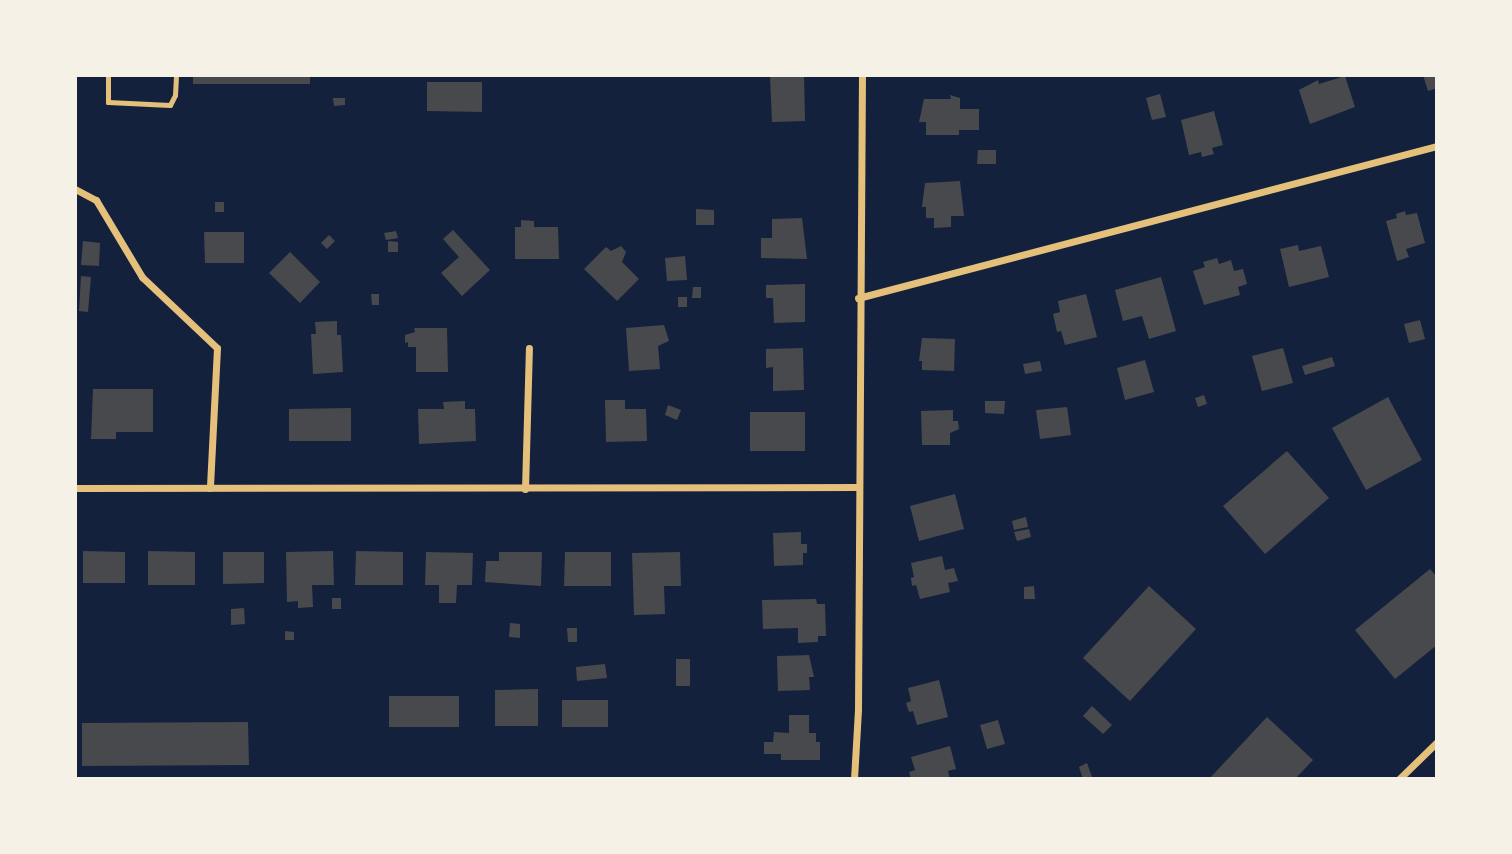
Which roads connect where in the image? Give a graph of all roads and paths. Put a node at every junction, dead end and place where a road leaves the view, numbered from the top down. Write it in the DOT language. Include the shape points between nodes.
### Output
graph roads {
  1 [pos="108,75"];
  2 [pos="176,75"];
  3 [pos="862,75"];
  4 [pos="1437,146"];
  5 [pos="75,189"];
  6 [pos="858,298"];
  7 [pos="529,348"];
  8 [pos="859,487"];
  9 [pos="75,488"];
  10 [pos="210,488"];
  11 [pos="525,489"];
  12 [pos="1437,743"];
  13 [pos="854,779"];
  14 [pos="1399,779"];
  1 -- 2 [label="lane" via="108,102 170,105"];
  3 -- 6 [label="street"];
  4 -- 6 [label="street"];
  5 -- 10 [label="street" via="96,200 142,277 217,348"];
  6 -- 8 [label="street"];
  7 -- 11 [label="street"];
  8 -- 11 [label="street"];
  8 -- 13 [label="street"];
  9 -- 10 [label="street"];
  10 -- 11 [label="street"];
  12 -- 14 [label="street"];
}
